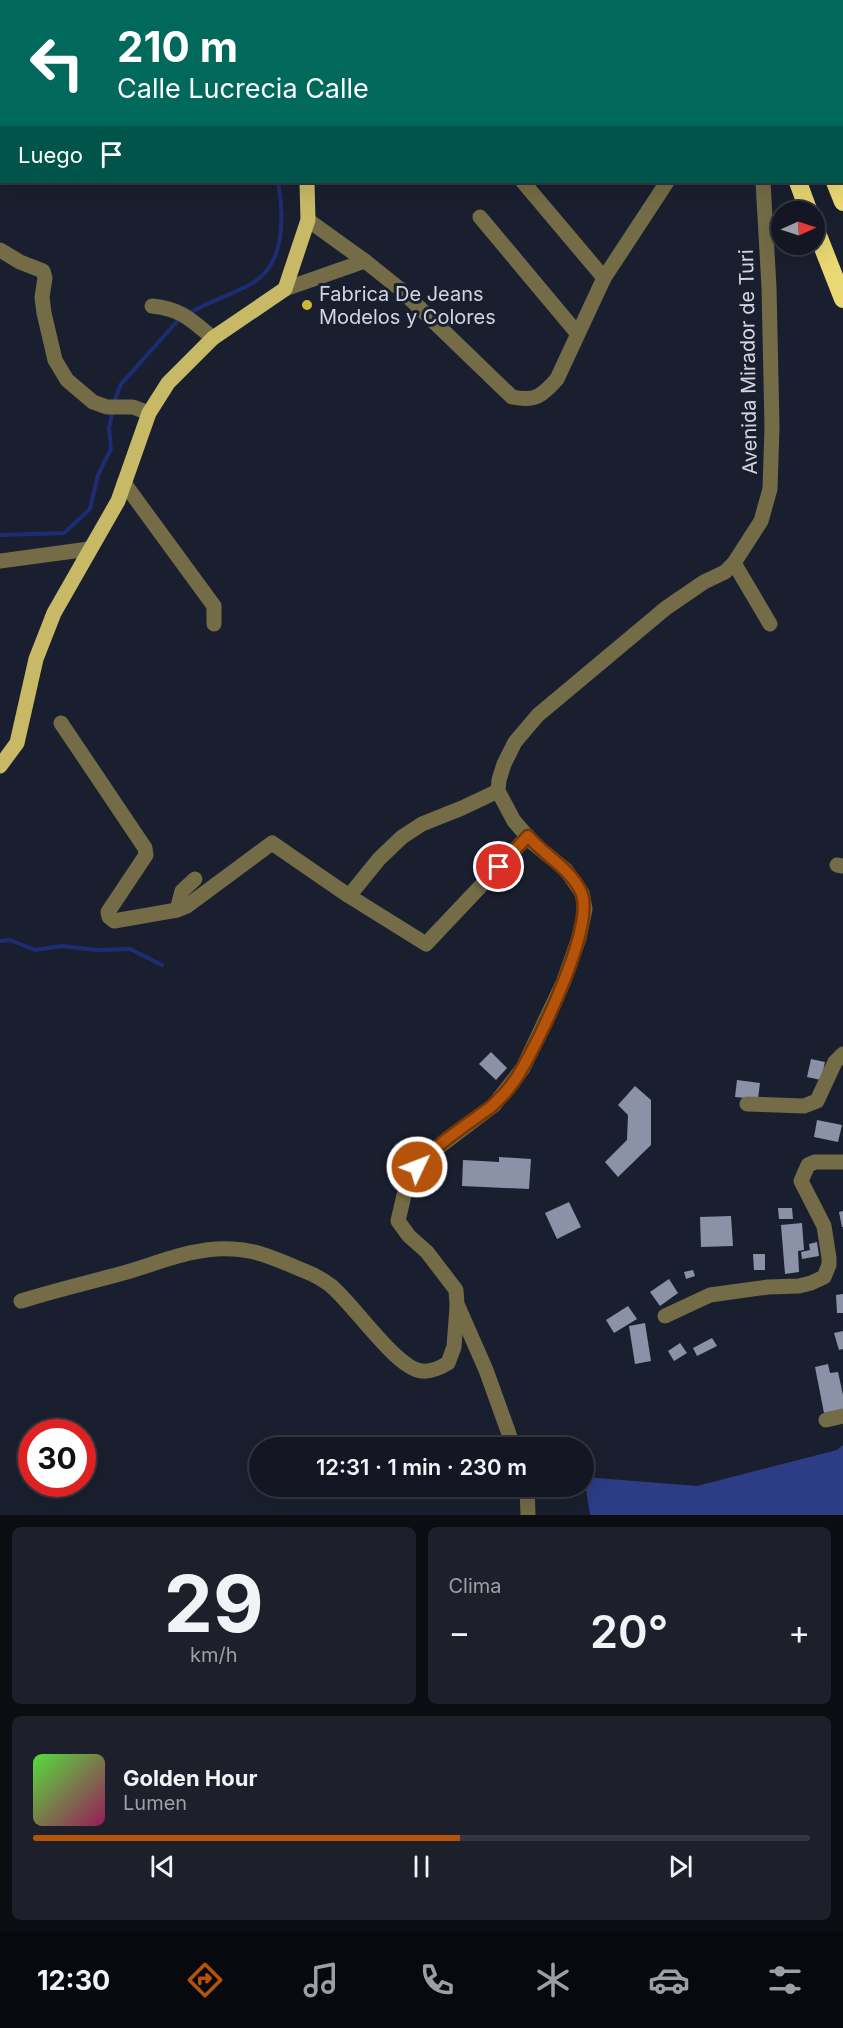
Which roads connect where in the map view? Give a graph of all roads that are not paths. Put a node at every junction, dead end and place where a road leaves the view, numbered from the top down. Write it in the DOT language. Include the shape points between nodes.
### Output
graph roads {
  1 [pos="307,183"];
  2 [pos="524,183"];
  3 [pos="666,183"];
  4 [pos="762,183"];
  5 [pos="798,183"];
  6 [pos="835,183"];
  7 [pos="805,201"];
  8 [pos="843,202"];
  9 [pos="480,217"];
  10 [pos="308,220"];
  11 [pos="0,250"];
  12 [pos="825,253"];
  13 [pos="365,261"];
  14 [pos="604,278"];
  15 [pos="285,289"];
  16 [pos="843,299"];
  17 [pos="152,306"];
  18 [pos="577,333"];
  19 [pos="213,338"];
  20 [pos="149,413"];
  21 [pos="124,483"];
  22 [pos="89,549"];
  23 [pos="0,561"];
  24 [pos="734,563"];
  25 [pos="214,624"];
  26 [pos="770,624"];
  27 [pos="61,723"];
  28 [pos="0,766"];
  29 [pos="498,791"];
  30 [pos="528,836"];
  31 [pos="195,879"];
  32 [pos="349,896"];
  33 [pos="177,910"];
  34 [pos="843,1054"];
  35 [pos="747,1104"];
  36 [pos="843,1162"];
  37 [pos="21,1301"];
  38 [pos="457,1304"];
  39 [pos="665,1316"];
  40 [pos="843,1416"];
  41 [pos="826,1419"];
  42 [pos="510,1437"];
  43 [pos="527,1497"];
  44 [pos="528,1515"];
  1 -- 10 [label="main road"];
  2 -- 14 [label="street"];
  3 -- 14 [label="street"];
  4 -- 24 [label="street, Avenida Mirador de Turi" via="769,287 770,489 761,521"];
  5 -- 7 [label="highway"];
  6 -- 8 [label="highway"];
  9 -- 18 [label="street"];
  10 -- 13 [label="street"];
  10 -- 15 [label="main road"];
  11 -- 20 [label="street" via="43,271 44,313 55,360 68,380 93,402"];
  12 -- 16 [label="highway"];
  13 -- 15 [label="street"];
  13 -- 18 [label="street" via="400,289 512,397 535,399 548,390 557,379"];
  14 -- 18 [label="street"];
  15 -- 19 [label="main road"];
  17 -- 19 [label="street" via="171,308"];
  19 -- 20 [label="main road" via="168,383"];
  20 -- 21 [label="main road"];
  21 -- 22 [label="main road" via="118,501"];
  21 -- 25 [label="street" via="214,606"];
  22 -- 23 [label="street"];
  22 -- 28 [label="main road" via="54,613 36,659 17,743"];
  24 -- 26 [label="street"];
  24 -- 29 [label="street, Avenida Mirador de Turi" via="666,608 538,715 515,742 504,764"];
  27 -- 33 [label="street" via="145,848 146,855 112,904 109,917 114,921"];
  29 -- 30 [label="street"];
  29 -- 32 [label="street" via="422,824 402,837"];
  30 -- 32 [label="street" via="426,944"];
  30 -- 38 [label="street" via="566,870 582,893 585,909 572,958 523,1068 494,1105 417,1167 398,1221 456,1290"];
  31 -- 33 [label="street" via="182,891"];
  32 -- 33 [label="street" via="276,844 268,845"];
  34 -- 35 [label="street" via="835,1062 817,1101 804,1106"];
  36 -- 39 [label="street" via="808,1165 801,1181 824,1226 830,1258 824,1276 799,1286 710,1295"];
  37 -- 38 [label="street" via="185,1255 215,1249 258,1253 315,1275 331,1286 399,1359 421,1371 448,1364 454,1347"];
  38 -- 42 [label="street"];
  40 -- 41 [label="street"];
  43 -- 44 [label="street"];
}
